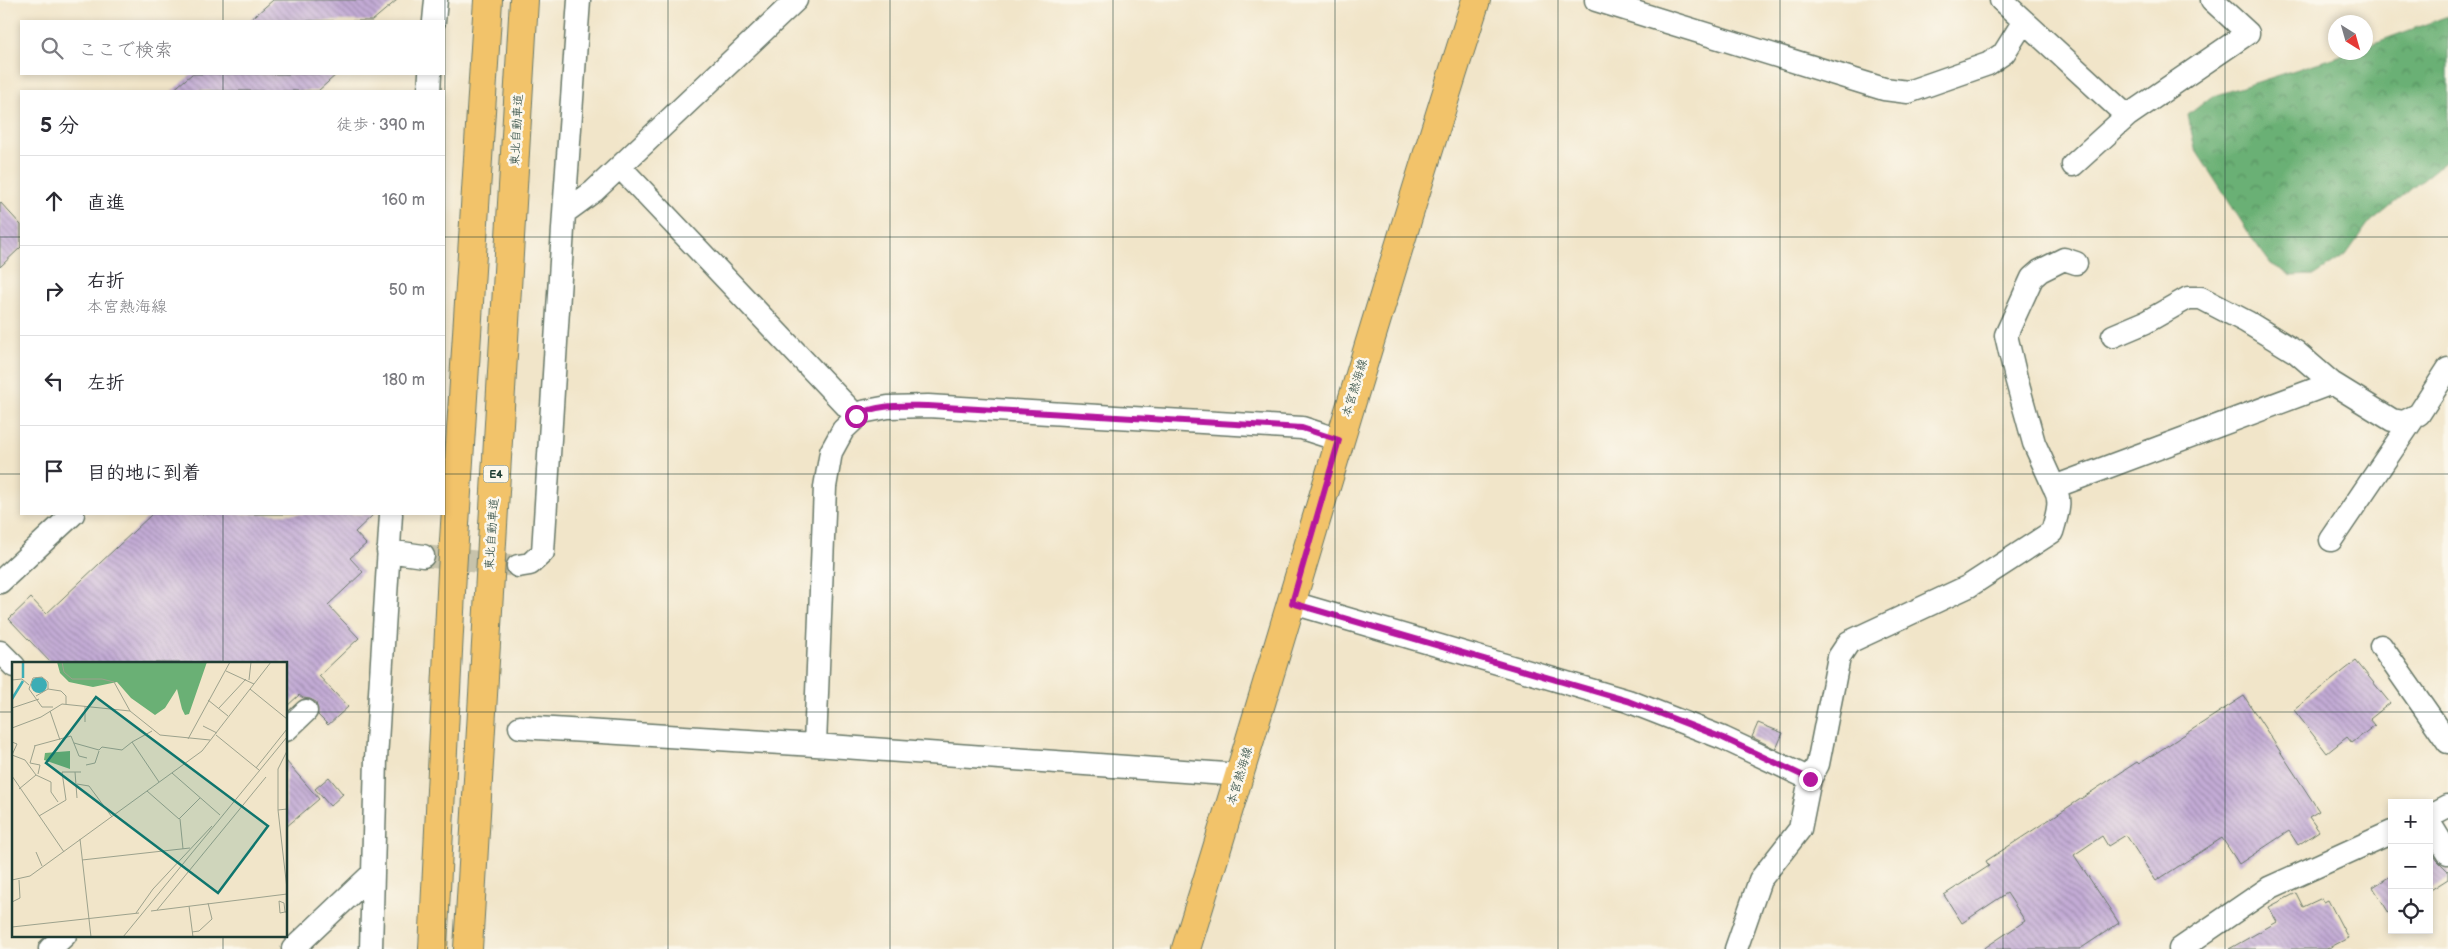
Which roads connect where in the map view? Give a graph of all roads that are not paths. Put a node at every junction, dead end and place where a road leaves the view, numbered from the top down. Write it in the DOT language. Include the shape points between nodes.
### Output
graph roads {
  1 [pos="436,0"];
  2 [pos="488,0"];
  3 [pos="524,0"];
  4 [pos="580,0"];
  5 [pos="796,0"];
  6 [pos="1476,0"];
  7 [pos="1596,0"];
  8 [pos="2001,0"];
  9 [pos="2212,0"];
  10 [pos="434,20"];
  11 [pos="2024,21"];
  12 [pos="430,75"];
  13 [pos="429,90"];
  14 [pos="2127,116"];
  15 [pos="2073,165"];
  16 [pos="620,167"];
  17 [pos="564,214"];
  18 [pos="2076,263"];
  19 [pos="2113,336"];
  20 [pos="2448,369"];
  21 [pos="2332,383"];
  22 [pos="856,416"];
  23 [pos="2413,419"];
  24 [pos="1339,440"];
  25 [pos="2054,487"];
  26 [pos="72,515"];
  27 [pos="391,515"];
  28 [pos="2331,540"];
  29 [pos="388,551"];
  30 [pos="423,556"];
  31 [pos="518,566"];
  32 [pos="0,582"];
  33 [pos="1292,603"];
  34 [pos="2381,646"];
  35 [pos="306,711"];
  36 [pos="520,727"];
  37 [pos="288,728"];
  38 [pos="2448,742"];
  39 [pos="814,745"];
  40 [pos="1240,775"];
  41 [pos="1810,779"];
  42 [pos="2448,806"];
  43 [pos="2433,814"];
  44 [pos="2433,829"];
  45 [pos="2388,834"];
  46 [pos="2448,853"];
  47 [pos="373,873"];
  48 [pos="64,936"];
  49 [pos="50,949"];
  50 [pos="293,949"];
  51 [pos="371,949"];
  52 [pos="432,949"];
  53 [pos="468,949"];
  54 [pos="1186,949"];
  55 [pos="1736,949"];
  56 [pos="2180,949"];
  1 -- 10 [label="street"];
  2 -- 52 [label="main road"];
  3 -- 53 [label="main road, 東北自動車道 / E4"];
  4 -- 17 [label="street"];
  5 -- 16 [label="street"];
  6 -- 24 [label="main road, 本宮熱海線"];
  7 -- 11 [label="street" via="1884,89 1908,92 1988,64 2004,53"];
  8 -- 11 [label="street"];
  9 -- 14 [label="street" via="2248,33"];
  11 -- 14 [label="street"];
  12 -- 13 [label="street"];
  14 -- 15 [label="street"];
  16 -- 17 [label="street"];
  16 -- 22 [label="street"];
  17 -- 31 [label="street" via="543,552 530,564"];
  18 -- 25 [label="street" via="2064,259 2032,278 2006,335 2034,443"];
  19 -- 21 [label="street" via="2188,298 2201,298 2296,352"];
  20 -- 23 [label="street"];
  21 -- 23 [label="street" via="2392,420 2404,422"];
  21 -- 25 [label="street"];
  22 -- 24 [label="street" via="888,407 938,406 1302,428"];
  22 -- 39 [label="street" via="843,430 831,452 825,487"];
  23 -- 28 [label="street"];
  24 -- 33 [label="main road, 本宮熱海線"];
  25 -- 41 [label="street" via="2058,493 2058,515 2052,532 1969,586 1860,636 1843,649 1818,764"];
  26 -- 32 [label="street"];
  27 -- 29 [label="street"];
  29 -- 30 [label="street"];
  29 -- 47 [label="street"];
  33 -- 40 [label="main road, 本宮熱海線"];
  33 -- 41 [label="street" via="1628,701 1723,738"];
  34 -- 38 [label="street"];
  35 -- 37 [label="street"];
  36 -- 39 [label="street"];
  39 -- 40 [label="street"];
  40 -- 54 [label="main road, 本宮熱海線"];
  41 -- 55 [label="street" via="1800,829 1760,880"];
  42 -- 43 [label="street"];
  44 -- 46 [label="street"];
  45 -- 56 [label="street" via="2269,888"];
  47 -- 50 [label="street"];
  47 -- 51 [label="street"];
  48 -- 49 [label="street"];
}
